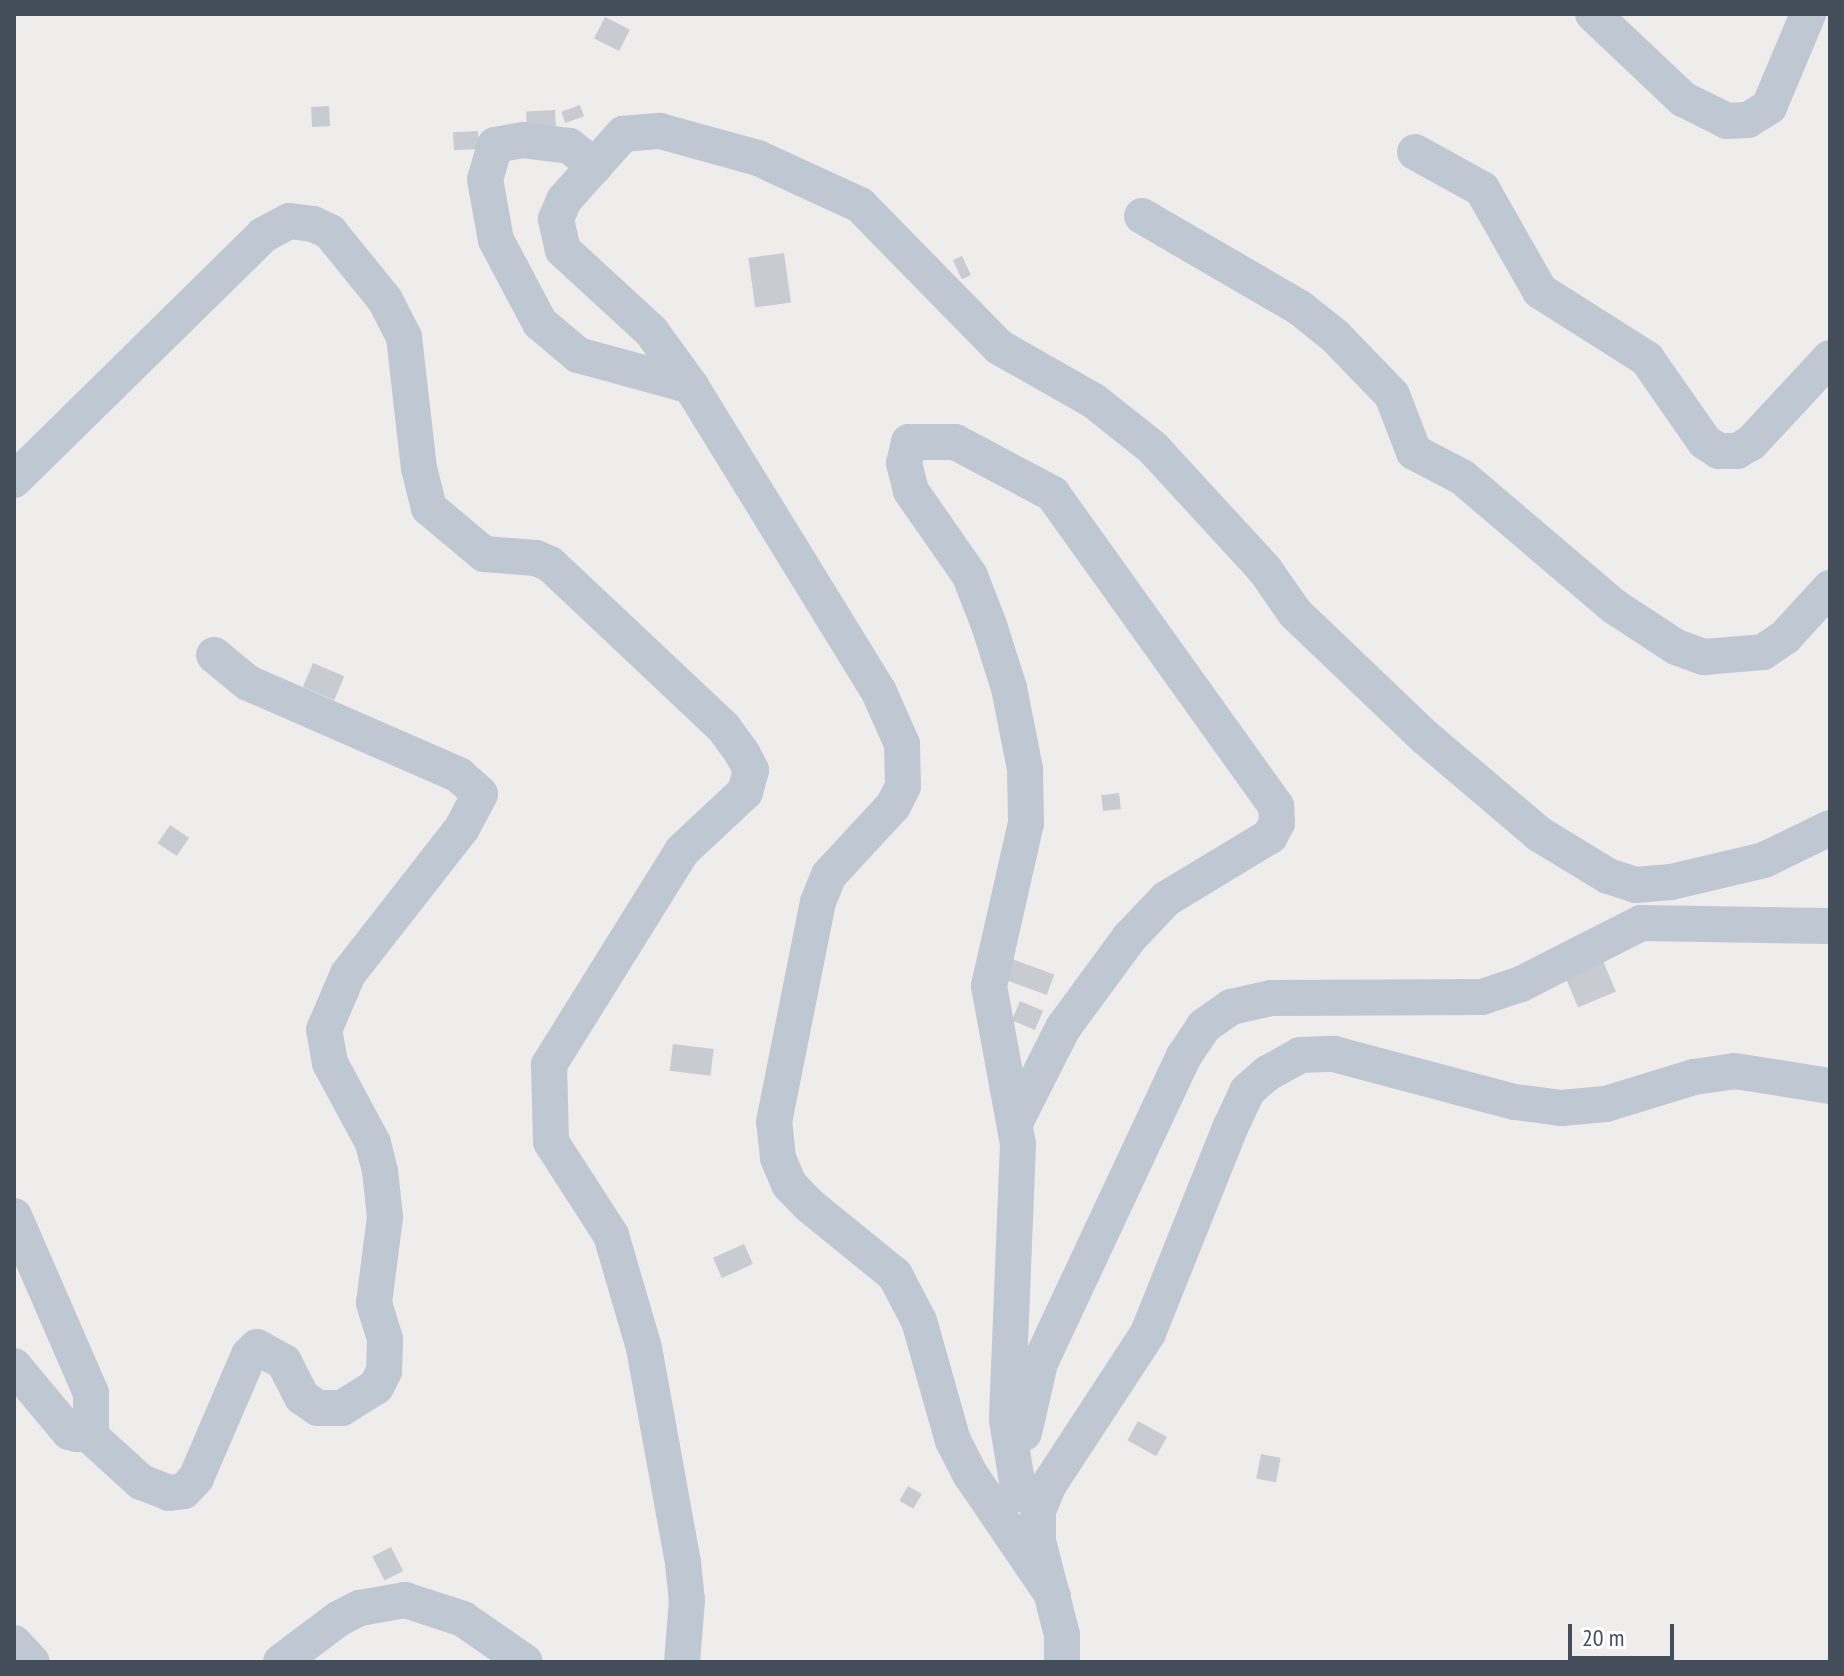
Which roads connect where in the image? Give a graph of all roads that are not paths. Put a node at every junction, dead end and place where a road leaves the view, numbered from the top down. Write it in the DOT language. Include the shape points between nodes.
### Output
graph roads {
  1 [pos="1593,14"];
  2 [pos="1808,14"];
  3 [pos="1415,152"];
  4 [pos="595,166"];
  5 [pos="1142,216"];
  6 [pos="1830,358"];
  7 [pos="691,386"];
  8 [pos="14,480"];
  9 [pos="1830,588"];
  10 [pos="214,655"];
  11 [pos="1830,828"];
  12 [pos="1830,926"];
  13 [pos="1830,1086"];
  14 [pos="1016,1121"];
  15 [pos="14,1216"];
  16 [pos="14,1366"];
  17 [pos="85,1431"];
  18 [pos="1019,1494"];
  19 [pos="1025,1554"];
  20 [pos="1053,1596"];
  21 [pos="14,1643"];
  22 [pos="32,1662"];
  23 [pos="281,1662"];
  24 [pos="525,1662"];
  25 [pos="682,1662"];
  26 [pos="1062,1662"];
  1 -- 2 [label="street" via="1683,99 1727,121 1748,120 1769,107"];
  3 -- 6 [label="street" via="1482,189 1540,291 1647,359 1705,442 1719,451 1737,451 1751,443"];
  4 -- 7 [label="street" via="564,200 556,219 563,250 651,331"];
  4 -- 7 [label="street" via="569,146 523,140 495,145 485,179 496,240 540,323 578,355"];
  4 -- 11 [label="street" via="630,130 660,131 758,158 860,205 999,347 1094,401 1153,448 1258,561 1295,613 1426,738 1539,834 1608,876 1636,885 1671,882 1764,860"];
  5 -- 9 [label="street" via="1300,308 1335,336 1392,395 1414,452 1462,477 1615,607 1676,647 1704,657 1763,652 1785,637"];
  7 -- 19 [label="street" via="879,692 902,744 903,786 893,806 829,875 818,902 774,1122 778,1158 789,1184 809,1205 895,1275 919,1321 953,1441"];
  8 -- 25 [label="street" via="263,235 289,221 313,224 330,232 401,328 429,508 484,554 550,564 724,728 742,753 751,770 745,792 682,851 549,1065 551,1142 611,1235 644,1348 683,1563 687,1600"];
  10 -- 17 [label="street" via="248,683 459,775 480,794 462,828 348,974 324,1030 330,1063 373,1143 380,1171 385,1217 374,1303 385,1339 384,1371 376,1387 342,1408 318,1408 302,1397 284,1362 257,1347 196,1478 184,1491 169,1493 141,1482"];
  12 -- 18 [label="street" via="1641,923 1521,984 1482,997 1271,998 1231,1007 1204,1026 1184,1056 1040,1363 1027,1405"];
  13 -- 20 [label="street" via="1735,1071 1694,1077 1606,1104 1561,1108 1515,1102 1334,1054 1300,1055 1268,1073 1247,1091 1148,1333 1043,1498 1038,1541"];
  14 -- 14 [label="street" via="989,986 1026,823 1019,731 970,576 911,491 904,463 909,442 955,442 1053,494 1276,806 1277,823 1270,836 1166,899 1129,938 1063,1028"];
  14 -- 18 [label="street" via="1007,1420"];
  15 -- 17 [label="street" via="91,1393 93,1418"];
  16 -- 17 [label="street" via="69,1432"];
  18 -- 19 [label="street"];
  19 -- 20 [label="street"];
  20 -- 26 [label="street"];
  21 -- 22 [label="street"];
  23 -- 24 [label="street" via="338,1619 360,1608 405,1600 463,1619"];
}
